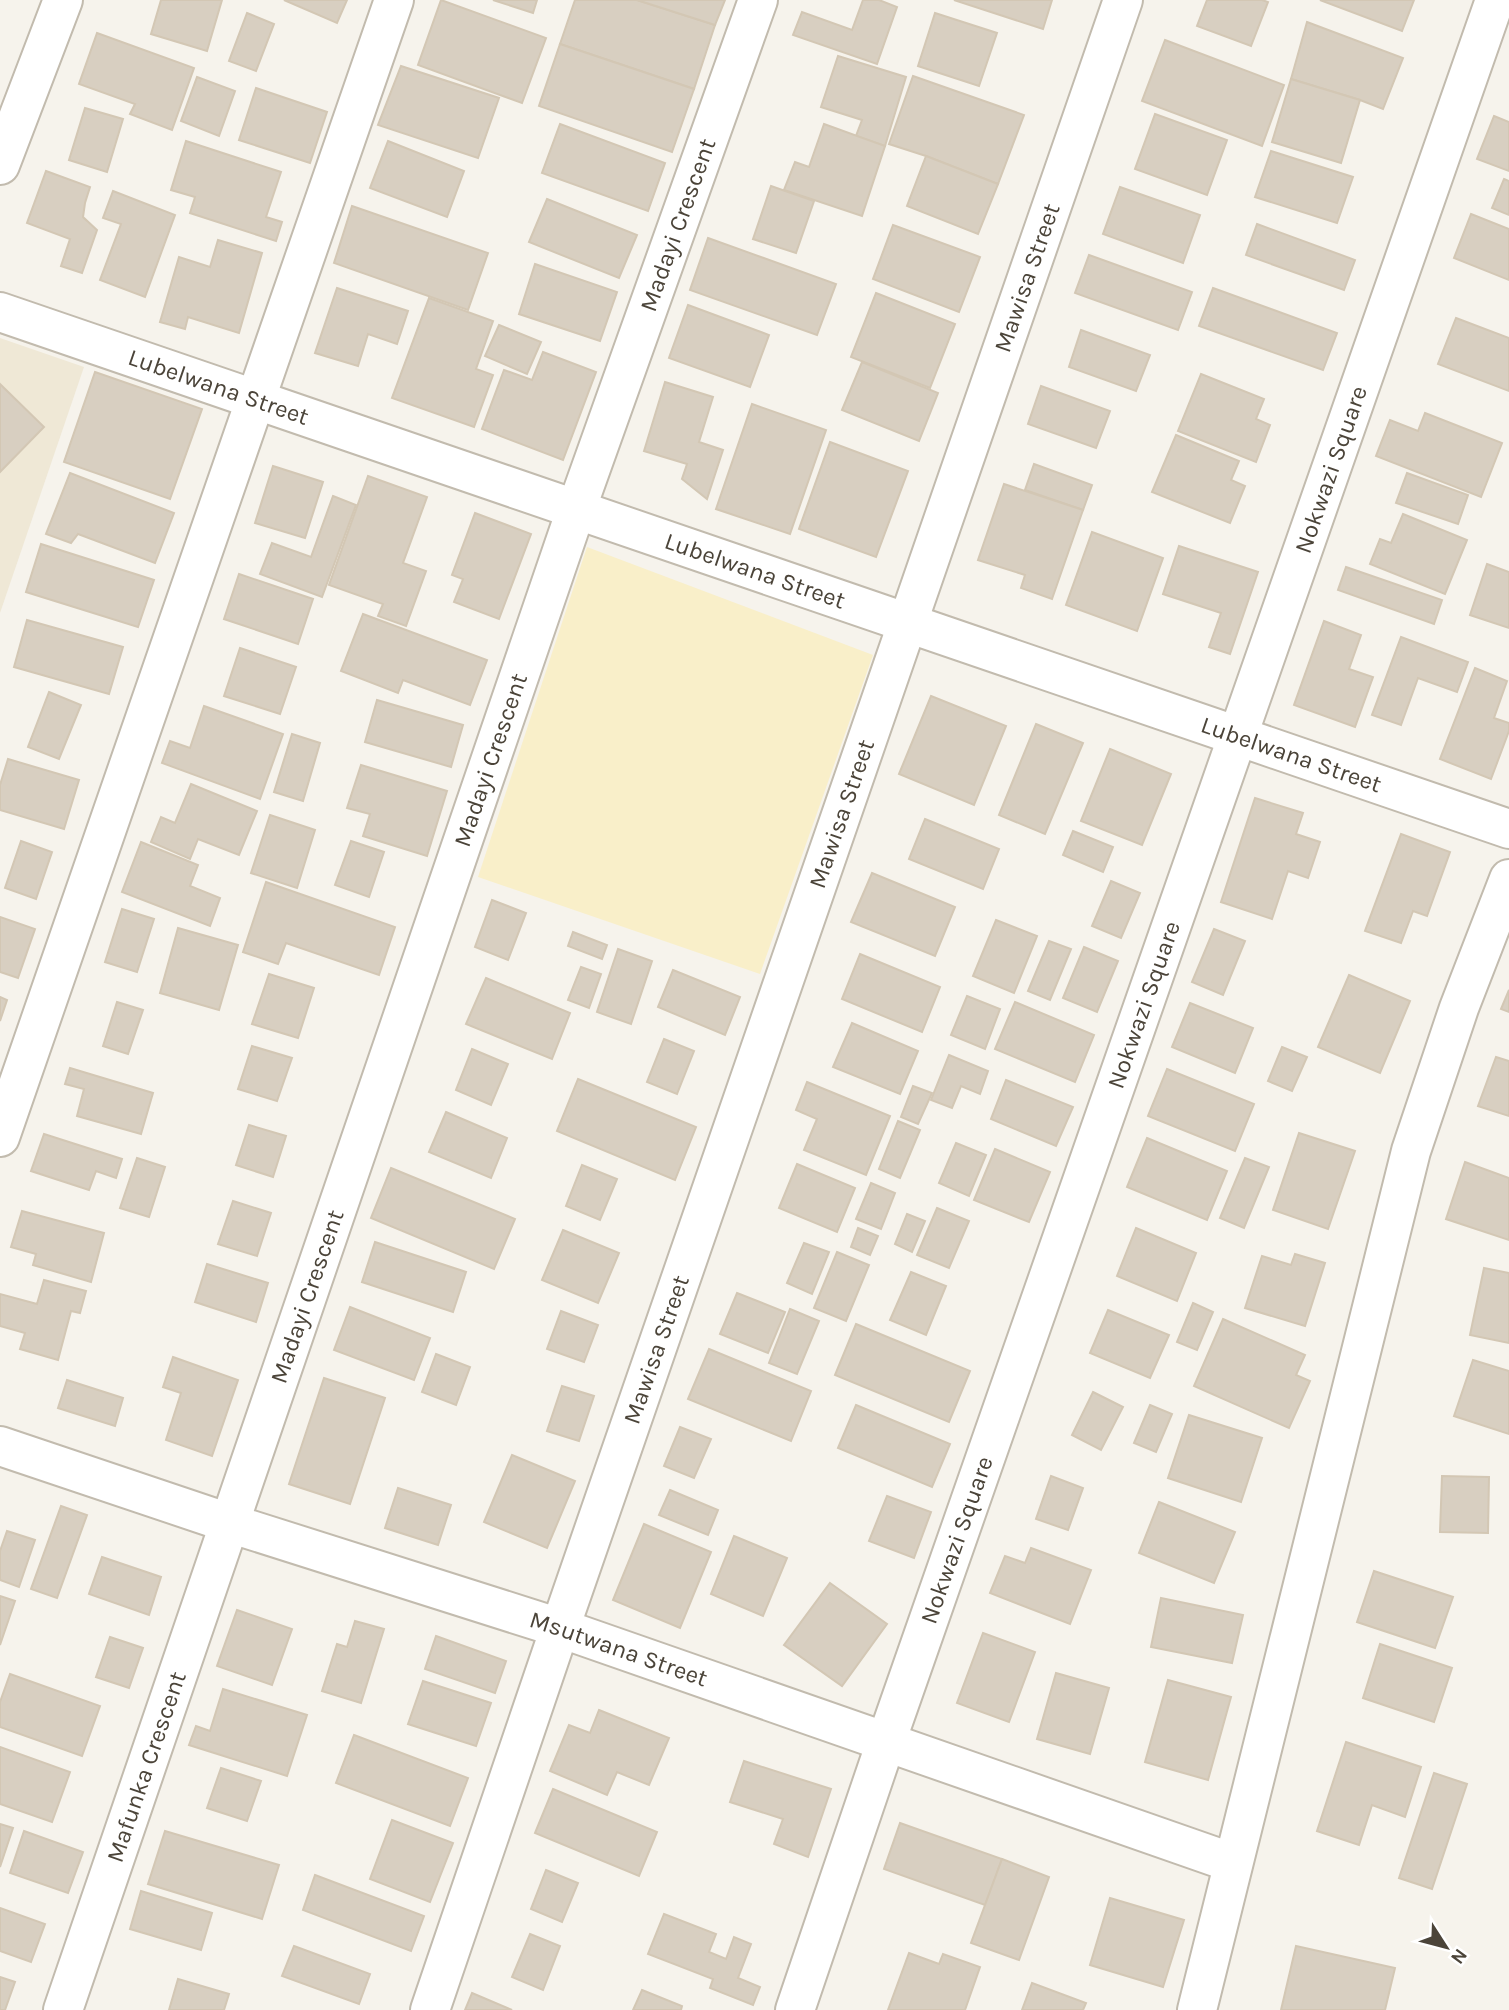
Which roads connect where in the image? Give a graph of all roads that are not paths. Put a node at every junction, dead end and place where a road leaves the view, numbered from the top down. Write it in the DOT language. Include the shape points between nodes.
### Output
graph roads {
  1 [pos="63,0"];
  2 [pos="394,0"];
  3 [pos="758,0"];
  4 [pos="1123,0"];
  5 [pos="1495,0"];
  6 [pos="0,165"];
  7 [pos="0,312"];
  8 [pos="256,400"];
  9 [pos="576,510"];
  10 [pos="908,623"];
  11 [pos="1238,736"];
  12 [pos="1509,828"];
  13 [pos="1509,879"];
  14 [pos="0,1137"];
  15 [pos="0,1446"];
  16 [pos="229,1523"];
  17 [pos="560,1628"];
  18 [pos="886,1742"];
  19 [pos="1233,1863"];
  20 [pos="63,2010"];
  21 [pos="430,2010"];
  22 [pos="795,2010"];
  23 [pos="1197,2010"];
  1 -- 6 [label="street"];
  2 -- 8 [label="street"];
  3 -- 9 [label="street, Madayi Crescent"];
  4 -- 10 [label="street, Mawisa Street"];
  5 -- 11 [label="street, Nokwazi Square"];
  7 -- 8 [label="street, Lubelwana Street"];
  8 -- 9 [label="street, Lubelwana Street"];
  8 -- 14 [label="street"];
  9 -- 10 [label="street, Lubelwana Street"];
  9 -- 16 [label="street, Madayi Crescent"];
  10 -- 11 [label="street, Lubelwana Street"];
  10 -- 17 [label="street, Mawisa Street"];
  11 -- 12 [label="street, Lubelwana Street"];
  11 -- 18 [label="street, Nokwazi Square"];
  13 -- 19 [label="street" via="1411,1151"];
  15 -- 16 [label="street, Msutwana Street"];
  16 -- 17 [label="street, Msutwana Street"];
  16 -- 20 [label="street, Mafunka Crescent"];
  17 -- 18 [label="street, Msutwana Street"];
  17 -- 21 [label="street"];
  18 -- 19 [label="street, Msutwana Street"];
  18 -- 22 [label="street, Nokwazi Square"];
  19 -- 23 [label="street"];
}
